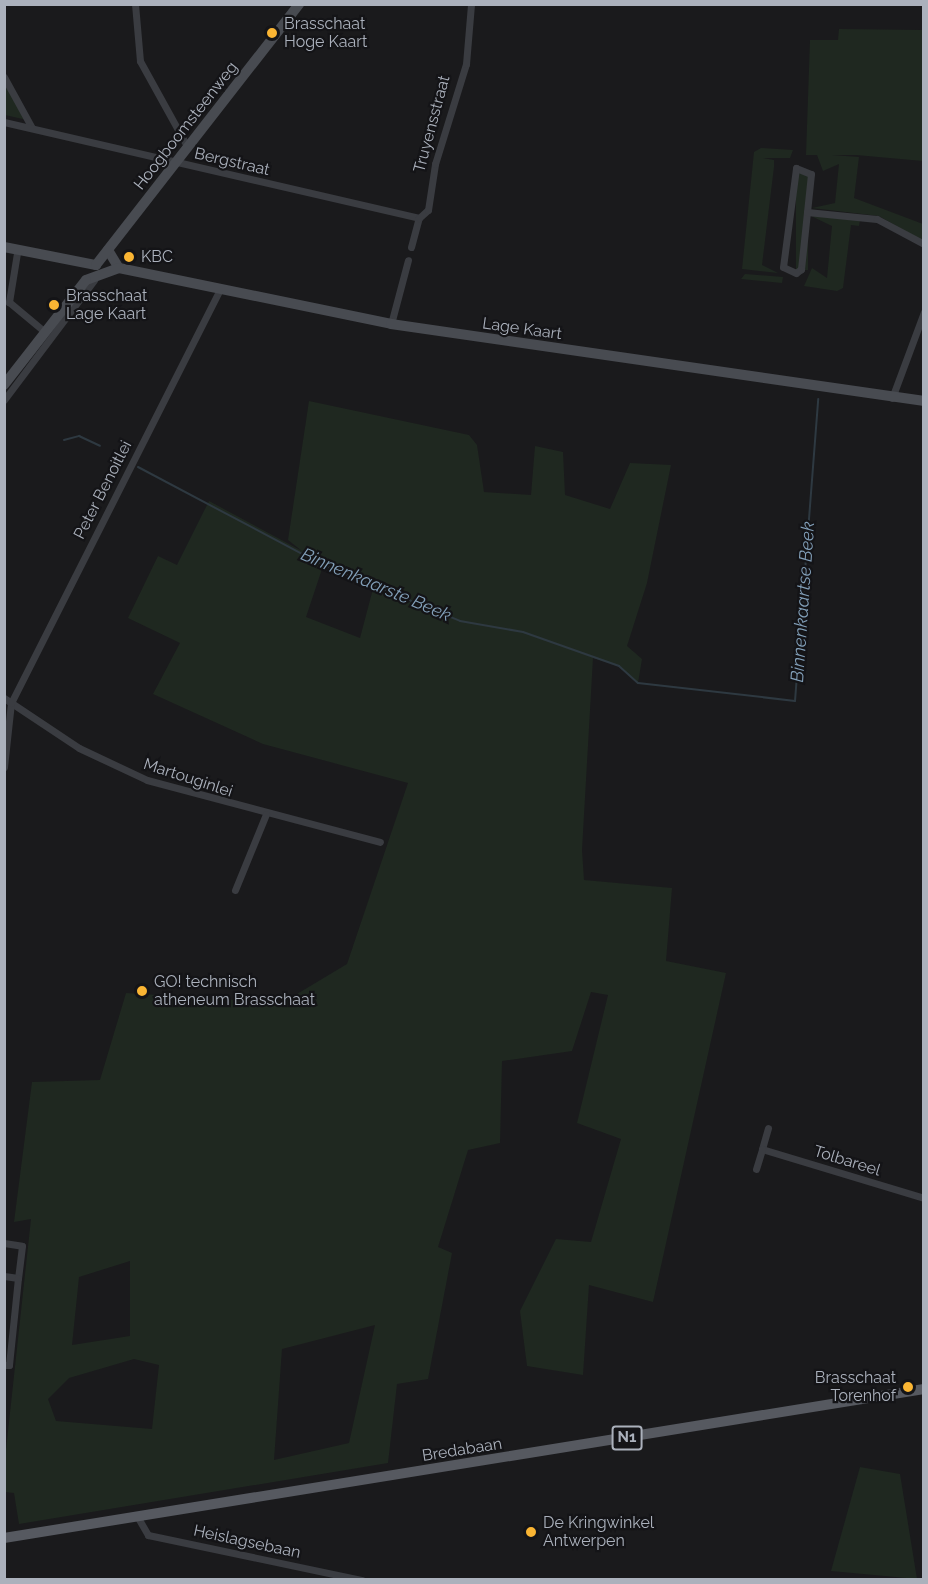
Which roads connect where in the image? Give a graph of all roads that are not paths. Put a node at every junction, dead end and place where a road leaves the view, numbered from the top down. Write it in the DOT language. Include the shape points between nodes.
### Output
graph roads {
  1 [pos="135,4"];
  2 [pos="299,4"];
  3 [pos="471,4"];
  4 [pos="4,77"];
  5 [pos="4,122"];
  6 [pos="32,128"];
  7 [pos="188,148"];
  8 [pos="176,164"];
  9 [pos="807,212"];
  10 [pos="419,218"];
  11 [pos="924,244"];
  12 [pos="411,247"];
  13 [pos="4,249"];
  14 [pos="108,250"];
  15 [pos="17,253"];
  16 [pos="408,260"];
  17 [pos="119,268"];
  18 [pos="91,272"];
  19 [pos="220,290"];
  20 [pos="924,312"];
  21 [pos="391,324"];
  22 [pos="45,332"];
  23 [pos="4,385"];
  24 [pos="892,398"];
  25 [pos="4,400"];
  26 [pos="924,401"];
  27 [pos="8,700"];
  28 [pos="4,767"];
  29 [pos="266,814"];
  30 [pos="380,842"];
  31 [pos="235,890"];
  32 [pos="768,1128"];
  33 [pos="762,1149"];
  34 [pos="756,1169"];
  35 [pos="924,1198"];
  36 [pos="4,1243"];
  37 [pos="4,1276"];
  38 [pos="18,1278"];
  39 [pos="4,1365"];
  40 [pos="924,1389"];
  41 [pos="137,1516"];
  42 [pos="4,1538"];
  43 [pos="334,1577"];
  44 [pos="362,1580"];
  1 -- 7 [label="street" via="140,61"];
  2 -- 7 [label="street, Hoogboomsteenweg"];
  3 -- 10 [label="street, Truyensstraat" via="466,64 435,164 428,210"];
  4 -- 6 [label="street"];
  5 -- 6 [label="street, Bergstraat"];
  6 -- 8 [label="street, Bergstraat"];
  7 -- 8 [label="street, Hoogboomsteenweg"];
  8 -- 10 [label="street, Bergstraat"];
  8 -- 14 [label="street, Hoogboomsteenweg"];
  9 -- 9 [label="street" via="811,172 796,168 786,271 801,269"];
  9 -- 11 [label="street" via="877,219"];
  10 -- 12 [label="street, Truyensstraat"];
  13 -- 15 [label="street, Lage Kaart"];
  13 -- 18 [label="street, Lage Kaart"];
  14 -- 17 [label="street"];
  14 -- 18 [label="street, Hoogboomsteenweg"];
  15 -- 18 [label="street, Lage Kaart"];
  15 -- 22 [label="street" via="9,302"];
  16 -- 21 [label="street"];
  17 -- 18 [label="street, Lage Kaart"];
  17 -- 19 [label="street, Lage Kaart"];
  18 -- 22 [label="street, Hoogboomsteenweg"];
  18 -- 25 [label="street"];
  19 -- 21 [label="street, Lage Kaart"];
  19 -- 27 [label="street, Peter Benoitlei"];
  20 -- 24 [label="street"];
  21 -- 24 [label="street, Lage Kaart"];
  22 -- 23 [label="street, Hoogboomsteenweg"];
  24 -- 26 [label="street, Lage Kaart"];
  27 -- 28 [label="street"];
  27 -- 29 [label="street, Martouginlei" via="111,765 184,794"];
  29 -- 30 [label="street, Martouginlei"];
  29 -- 31 [label="street"];
  32 -- 33 [label="street"];
  33 -- 34 [label="street"];
  33 -- 35 [label="street, Tolbareel"];
  36 -- 38 [label="street" via="22,1246"];
  37 -- 38 [label="street"];
  38 -- 39 [label="street" via="9,1365"];
  40 -- 41 [label="main road, Bredabaan / N1"];
  41 -- 42 [label="main road, Bredabaan / N1"];
  41 -- 43 [label="street, Heislagsebaan" via="148,1535"];
  43 -- 44 [label="street, Heislagsebaan"];
}
